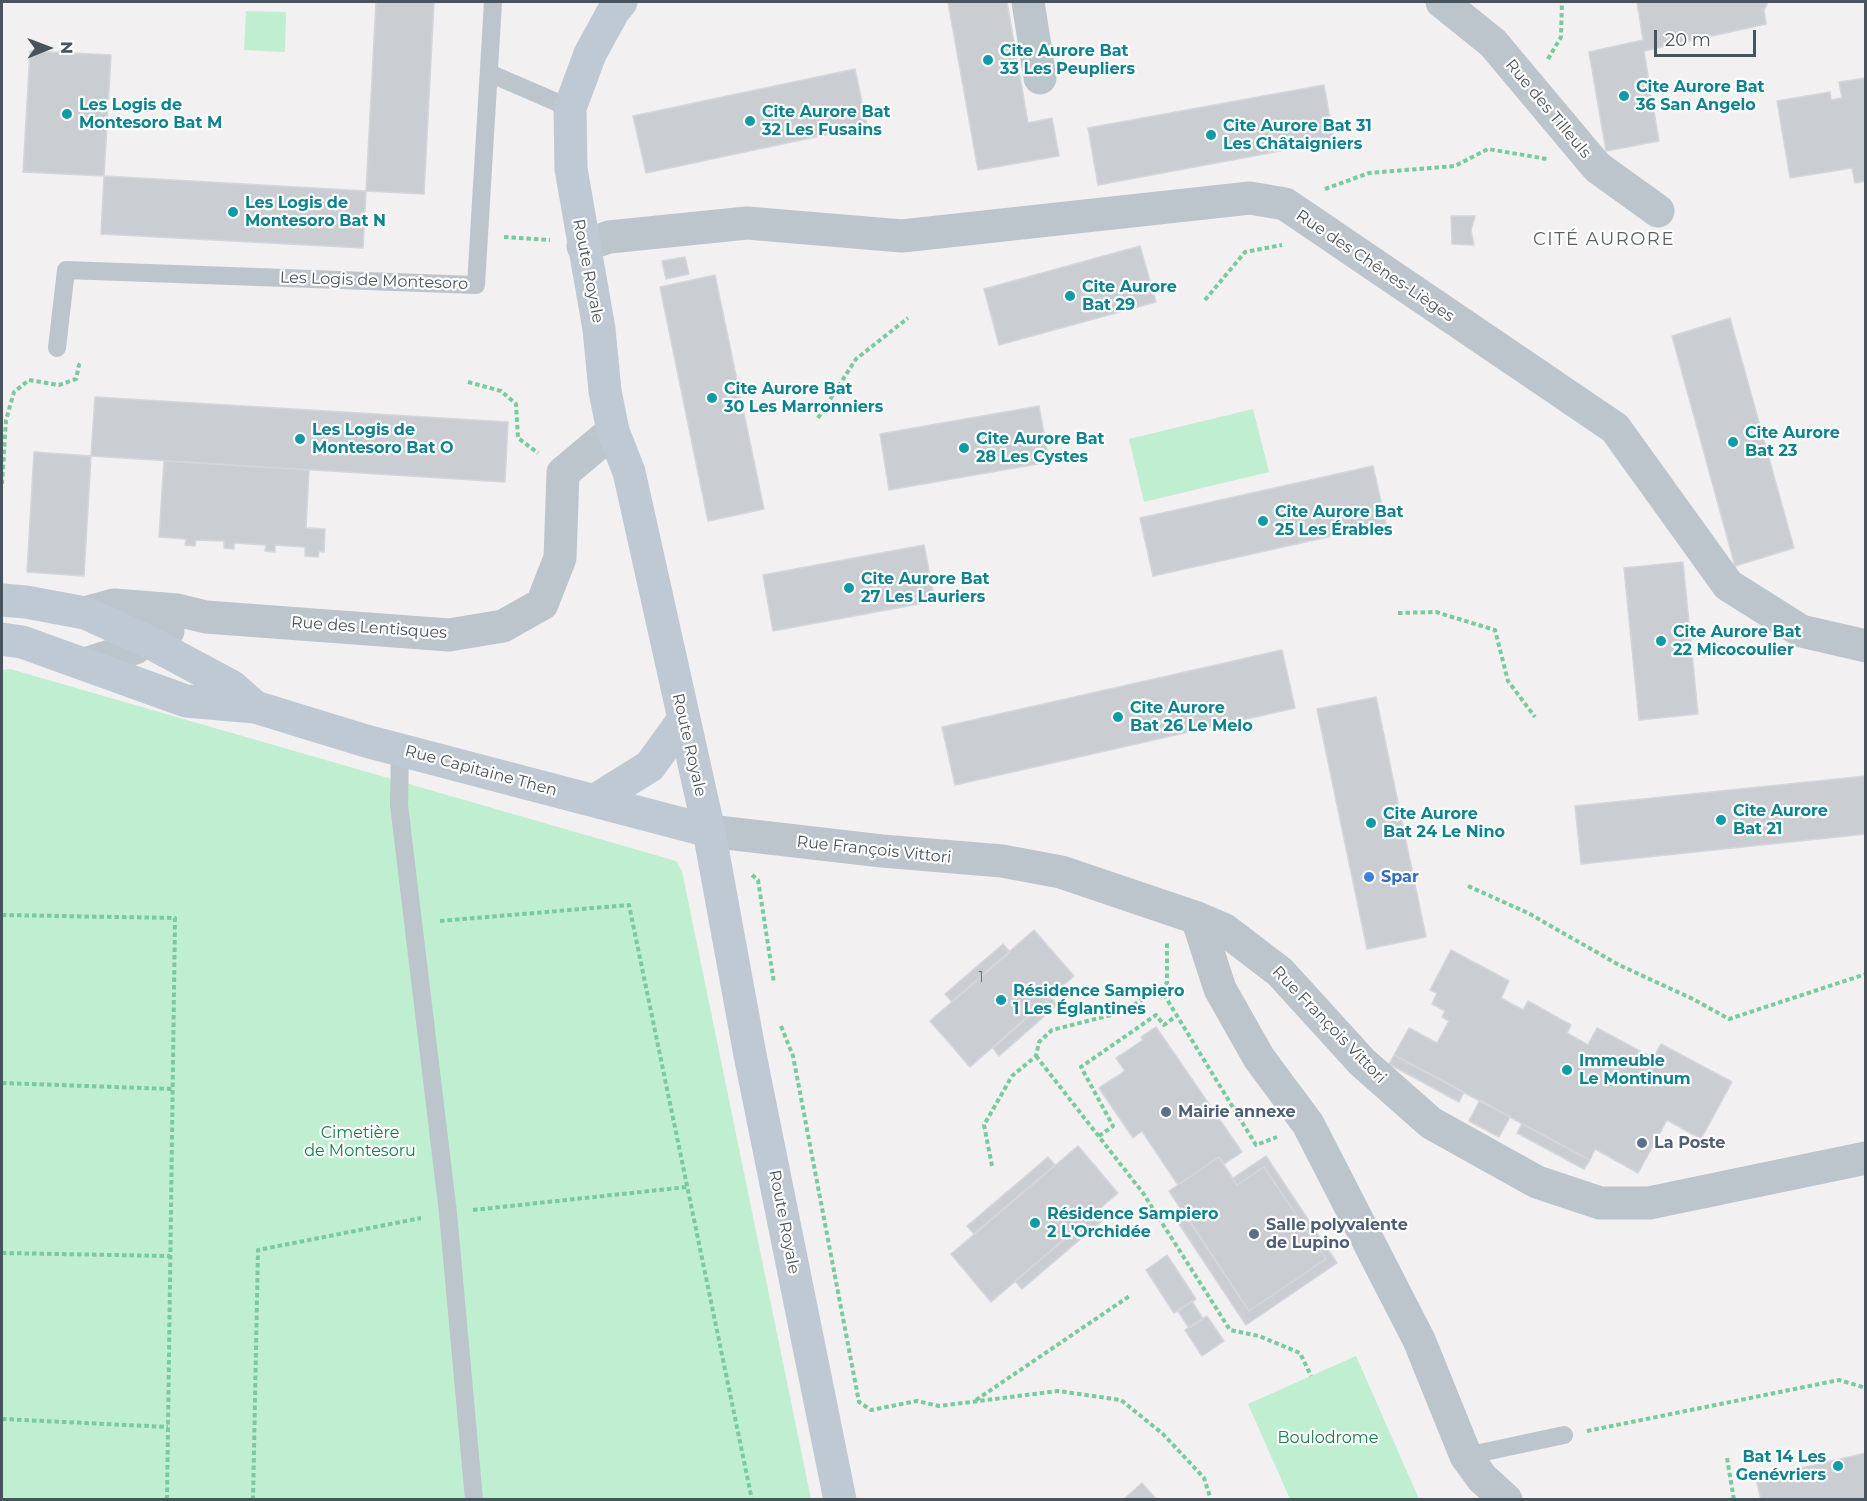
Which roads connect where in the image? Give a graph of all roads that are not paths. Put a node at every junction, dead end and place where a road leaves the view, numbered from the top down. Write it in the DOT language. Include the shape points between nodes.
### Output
graph roads {
  1 [pos="493,2"];
  2 [pos="621,2"];
  3 [pos="1028,2"];
  4 [pos="1442,2"];
  5 [pos="489,72"];
  6 [pos="1040,78"];
  7 [pos="570,108"];
  8 [pos="1658,211"];
  9 [pos="582,240"];
  10 [pos="57,348"];
  11 [pos="613,431"];
  12 [pos="2,600"];
  13 [pos="85,613"];
  14 [pos="206,617"];
  15 [pos="2,639"];
  16 [pos="145,640"];
  17 [pos="1866,646"];
  18 [pos="85,664"];
  19 [pos="255,706"];
  20 [pos="684,719"];
  21 [pos="400,750"];
  22 [pos="594,801"];
  23 [pos="709,831"];
  24 [pos="1197,918"];
  25 [pos="1866,1158"];
  26 [pos="1564,1436"];
  27 [pos="1466,1456"];
  28 [pos="474,1500"];
  29 [pos="840,1500"];
  30 [pos="1506,1500"];
  1 -- 5 [label="lane, Les Logis de Montesoro"];
  2 -- 7 [label="main road, Route Royale" via="590,54"];
  3 -- 6 [label="street"];
  4 -- 8 [label="street, Rue des Tilleuls" via="1493,43 1597,167"];
  5 -- 7 [label="lane"];
  5 -- 10 [label="lane, Les Logis de Montesoro" via="476,285 66,270"];
  7 -- 9 [label="main road, Route Royale" via="571,169"];
  9 -- 11 [label="main road, Route Royale"];
  9 -- 17 [label="street, Rue des Chênes-Lièges" via="747,223 902,236 1250,198 1285,204 1615,428 1728,585 1801,631"];
  11 -- 14 [label="street, Rue des Lentisques" via="563,473 560,558 542,604 502,627 449,634"];
  11 -- 20 [label="main road, Route Royale" via="629,472"];
  12 -- 13 [label="main road, Rue Capitaine Then"];
  13 -- 14 [label="street, Rue des Lentisques" via="114,605 177,610"];
  13 -- 16 [label="main road, Rue Capitaine Then"];
  14 -- 16 [label="street, Rue des Lentisques"];
  15 -- 18 [label="main road, Rue Capitaine Then"];
  16 -- 18 [label="street, Rue des Lentisques" via="135,648"];
  16 -- 19 [label="main road, Rue Capitaine Then" via="231,686"];
  18 -- 19 [label="main road, Rue Capitaine Then" via="186,701"];
  19 -- 21 [label="main road, Rue Capitaine Then"];
  20 -- 22 [label="main road" via="650,766"];
  20 -- 23 [label="main road, Route Royale"];
  21 -- 22 [label="main road, Rue Capitaine Then"];
  21 -- 28 [label="lane" via="399,805 448,1213"];
  22 -- 23 [label="main road, Rue Capitaine Then"];
  23 -- 24 [label="street, Rue François Vittori" via="1002,861 1060,872"];
  23 -- 29 [label="main road, Route Royale"];
  24 -- 25 [label="street, Rue François Vittori" via="1225,930 1280,972 1362,1062 1431,1124 1537,1182 1600,1203 1649,1203"];
  24 -- 27 [label="street" via="1220,989 1260,1058 1308,1124 1419,1340"];
  26 -- 27 [label="lane"];
  27 -- 30 [label="street"];
}
